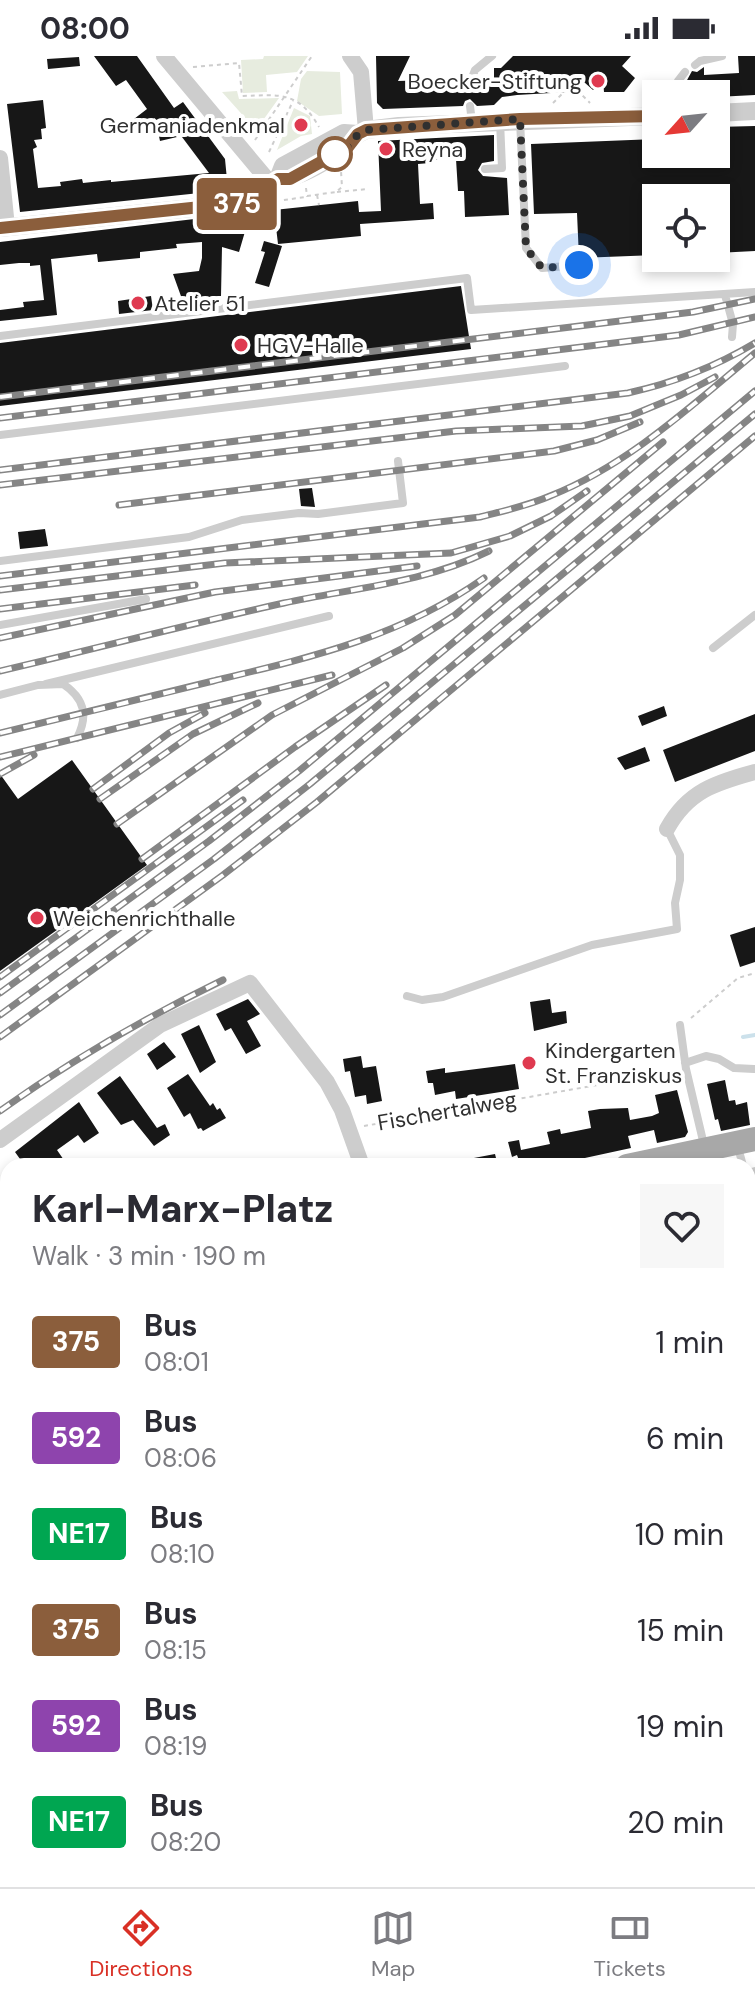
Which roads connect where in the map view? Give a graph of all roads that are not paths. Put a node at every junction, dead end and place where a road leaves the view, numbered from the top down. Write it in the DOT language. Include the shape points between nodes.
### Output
graph roads {
  1 [pos="164,56"];
  2 [pos="492,56"];
  3 [pos="722,56"];
  4 [pos="353,57"];
  5 [pos="695,65"];
  6 [pos="685,72"];
  7 [pos="679,80"];
  8 [pos="469,86"];
  9 [pos="755,111"];
  10 [pos="730,112"];
  11 [pos="642,116"];
  12 [pos="520,119"];
  13 [pos="500,120"];
  14 [pos="362,132"];
  15 [pos="0,158"];
  16 [pos="485,169"];
  17 [pos="272,188"];
  18 [pos="4,228"];
  19 [pos="579,265"];
  20 [pos="755,292"];
  21 [pos="725,295"];
  22 [pos="234,296"];
  23 [pos="232,308"];
  24 [pos="0,336"];
  25 [pos="732,337"];
  26 [pos="565,366"];
  27 [pos="0,435"];
  28 [pos="398,461"];
  29 [pos="0,561"];
  30 [pos="146,599"];
  31 [pos="755,615"];
  32 [pos="329,616"];
  33 [pos="0,625"];
  34 [pos="713,648"];
  35 [pos="46,684"];
  36 [pos="0,695"];
  37 [pos="77,738"];
  38 [pos="755,772"];
  39 [pos="667,829"];
  40 [pos="407,996"];
  41 [pos="680,1025"];
  42 [pos="686,1066"];
  43 [pos="754,1069"];
  44 [pos="0,1140"];
  45 [pos="745,1149"];
  46 [pos="705,1150"];
  47 [pos="359,1158"];
  48 [pos="676,1158"];
  1 -- 17 [label="street"];
  2 -- 8 [label="lane" via="475,70"];
  3 -- 5 [label="lane"];
  4 -- 14 [label="street" via="361,72"];
  6 -- 7 [label="lane"];
  9 -- 10 [label="street"];
  11 -- 12 [label="street"];
  12 -- 13 [label="street"];
  12 -- 19 [label="lane" via="526,248 542,268"];
  13 -- 14 [label="street" via="471,114"];
  13 -- 16 [label="lane" via="502,168"];
  14 -- 17 [label="street" via="348,147"];
  14 -- 17 [label="street" via="344,133 283,166"];
  15 -- 18 [label="street"];
  17 -- 18 [label="street" via="239,203"];
  20 -- 21 [label="lane"];
  21 -- 23 [label="lane" via="471,310 467,278"];
  21 -- 25 [label="lane"];
  22 -- 23 [label="lane"];
  23 -- 24 [label="lane"];
  26 -- 27 [label="lane"];
  28 -- 29 [label="lane" via="403,503 242,520 189,537"];
  30 -- 33 [label="lane"];
  31 -- 34 [label="lane"];
  32 -- 35 [label="lane"];
  35 -- 36 [label="lane"];
  35 -- 37 [label="lane" via="63,684 82,702 84,721"];
  38 -- 39 [label="street" via="708,786 677,812"];
  39 -- 40 [label="lane" via="680,855 677,929 592,945 443,997"];
  41 -- 42 [label="lane"];
  42 -- 43 [label="lane" via="706,1056 734,1068"];
  42 -- 46 [label="lane"];
  44 -- 47 [label="street" via="160,1025 250,983 327,1082"];
  45 -- 46 [label="main road"];
  46 -- 48 [label="main road"];
}
